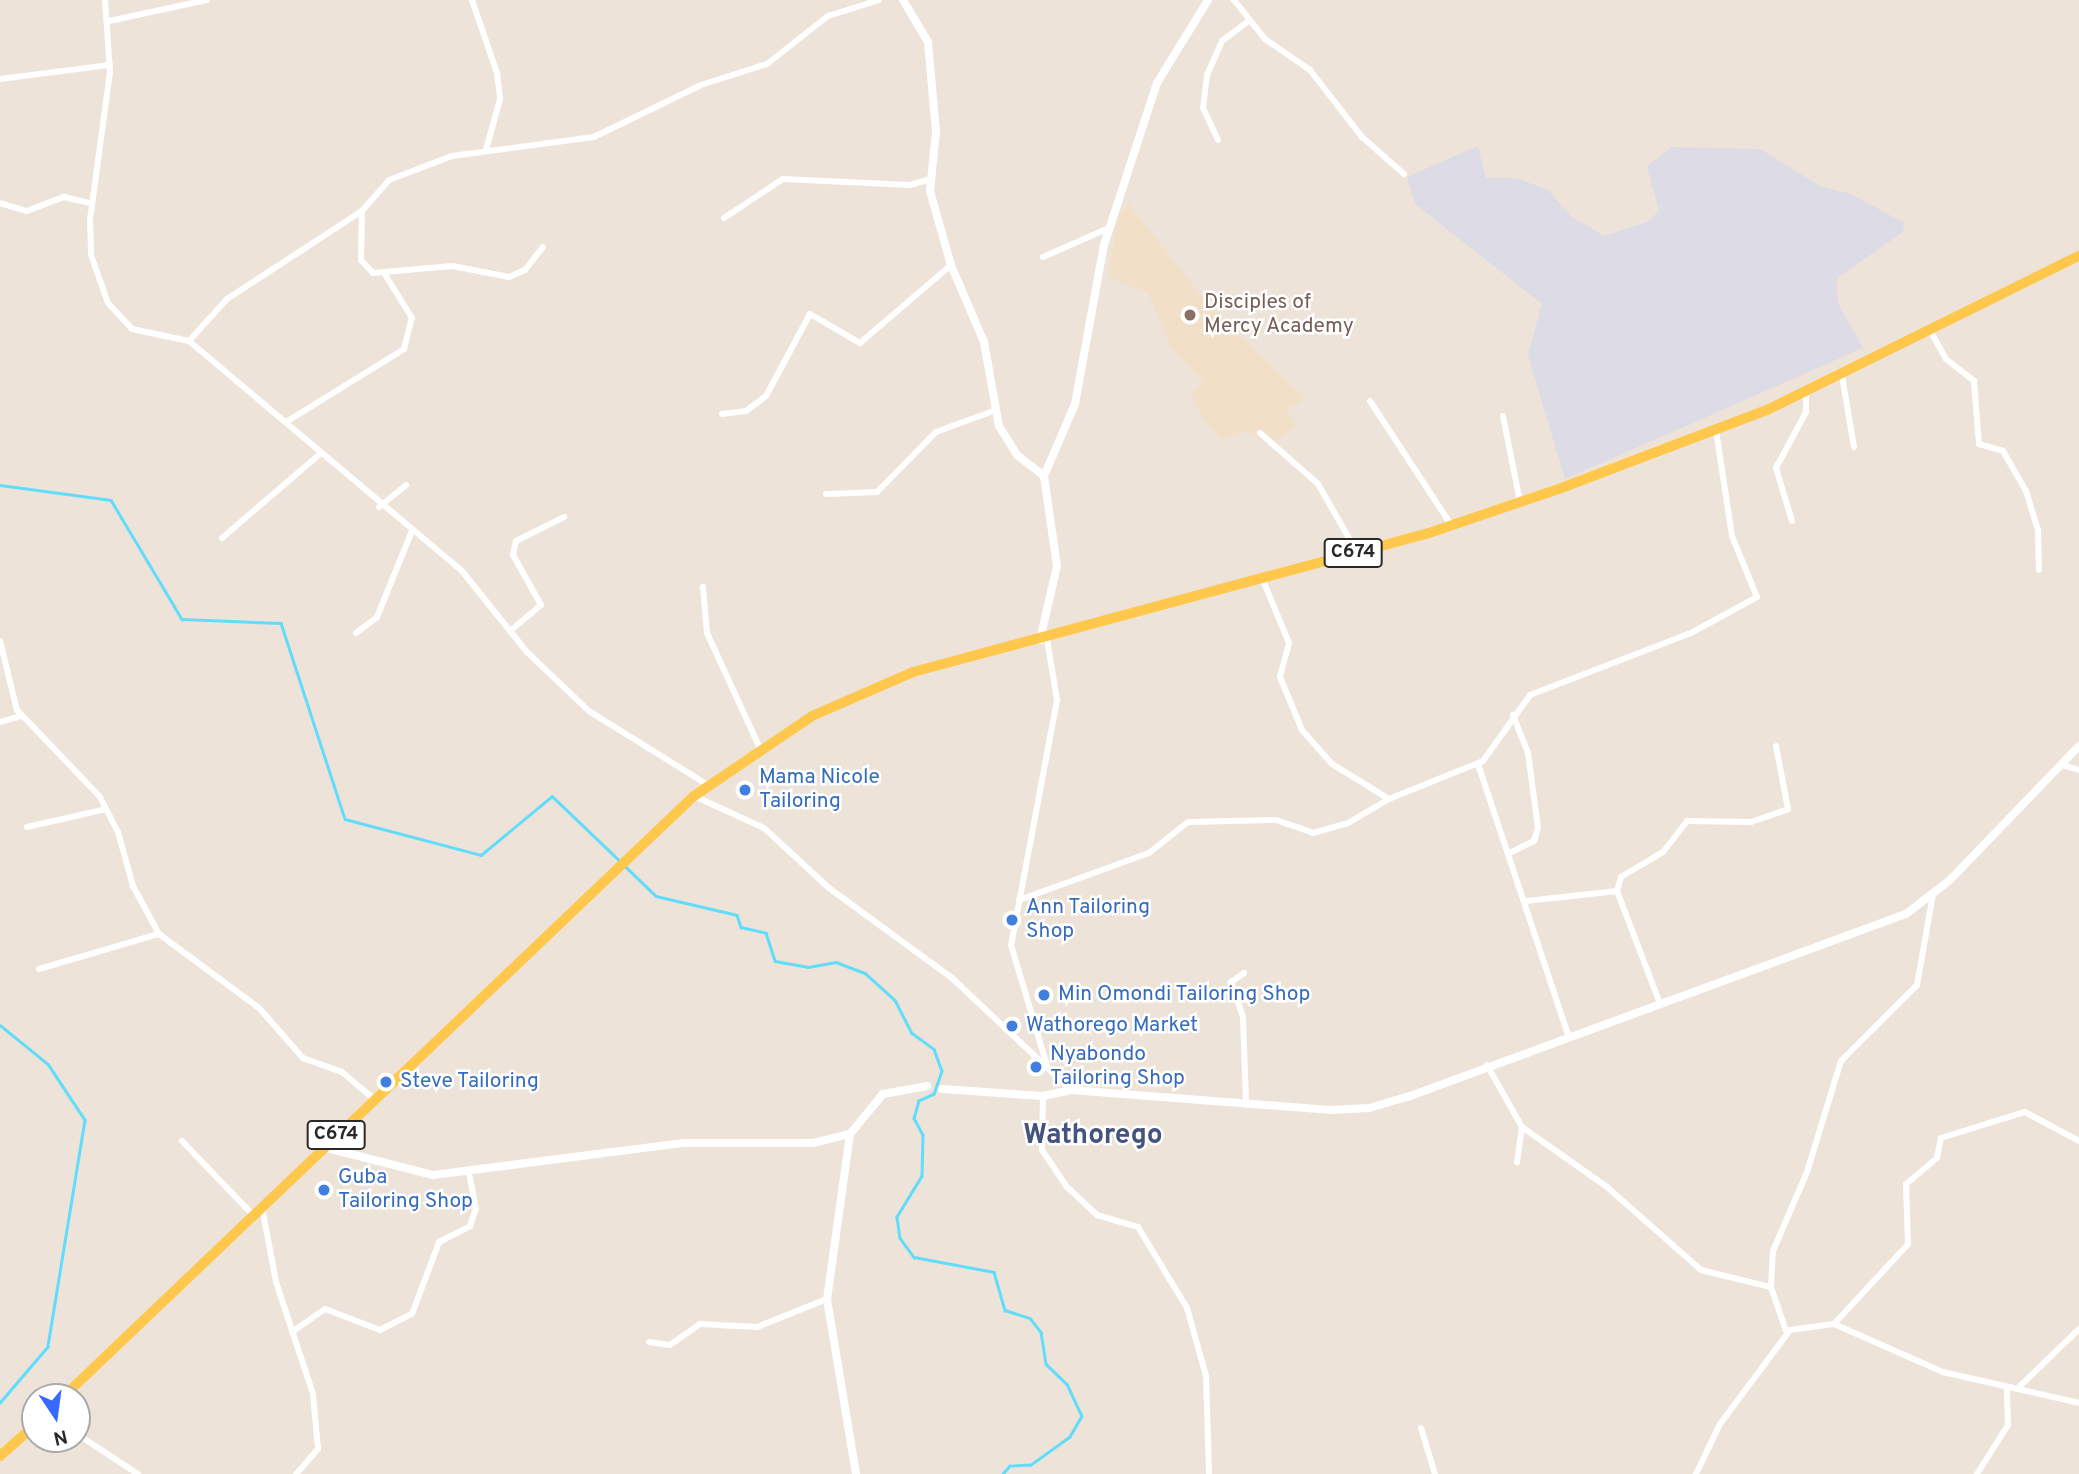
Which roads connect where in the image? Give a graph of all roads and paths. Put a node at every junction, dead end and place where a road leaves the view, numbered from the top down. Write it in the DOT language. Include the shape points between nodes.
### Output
graph roads {
  1 [pos="105,0"];
  2 [pos="207,0"];
  3 [pos="472,0"];
  4 [pos="879,0"];
  5 [pos="903,0"];
  6 [pos="1208,0"];
  7 [pos="1234,0"];
  8 [pos="1250,20"];
  9 [pos="109,21"];
  10 [pos="110,65"];
  11 [pos="0,79"];
  12 [pos="1218,140"];
  13 [pos="486,150"];
  14 [pos="1404,174"];
  15 [pos="931,179"];
  16 [pos="0,195"];
  17 [pos="2,203"];
  18 [pos="90,203"];
  19 [pos="362,211"];
  20 [pos="724,218"];
  21 [pos="1109,228"];
  22 [pos="542,247"];
  23 [pos="2079,256"];
  24 [pos="1043,257"];
  25 [pos="951,265"];
  26 [pos="384,273"];
  27 [pos="1931,332"];
  28 [pos="189,341"];
  29 [pos="1842,376"];
  30 [pos="1807,392"];
  31 [pos="1370,401"];
  32 [pos="996,410"];
  33 [pos="722,414"];
  34 [pos="1503,416"];
  35 [pos="286,422"];
  36 [pos="1716,430"];
  37 [pos="1260,433"];
  38 [pos="1854,447"];
  39 [pos="320,454"];
  40 [pos="1044,476"];
  41 [pos="406,485"];
  42 [pos="826,494"];
  43 [pos="1520,502"];
  44 [pos="379,507"];
  45 [pos="564,516"];
  46 [pos="1792,521"];
  47 [pos="1451,525"];
  48 [pos="412,531"];
  49 [pos="222,538"];
  50 [pos="1357,552"];
  51 [pos="2039,570"];
  52 [pos="1262,578"];
  53 [pos="703,587"];
  54 [pos="510,631"];
  55 [pos="356,634"];
  56 [pos="1043,639"];
  57 [pos="0,641"];
  58 [pos="1513,715"];
  59 [pos="21,716"];
  60 [pos="0,722"];
  61 [pos="1776,746"];
  62 [pos="2079,746"];
  63 [pos="760,748"];
  64 [pos="1478,764"];
  65 [pos="2062,765"];
  66 [pos="2079,770"];
  67 [pos="702,793"];
  68 [pos="1389,799"];
  69 [pos="106,809"];
  70 [pos="27,827"];
  71 [pos="1508,854"];
  72 [pos="1617,891"];
  73 [pos="1933,894"];
  74 [pos="1019,900"];
  75 [pos="1526,901"];
  76 [pos="159,934"];
  77 [pos="38,970"];
  78 [pos="1244,973"];
  79 [pos="1659,1001"];
  80 [pos="1567,1034"];
  81 [pos="1487,1065"];
  82 [pos="1048,1069"];
  83 [pos="927,1086"];
  84 [pos="942,1089"];
  85 [pos="1071,1090"];
  86 [pos="1043,1096"];
  87 [pos="374,1099"];
  88 [pos="1246,1105"];
  89 [pos="1522,1127"];
  90 [pos="850,1134"];
  91 [pos="182,1141"];
  92 [pos="2079,1141"];
  93 [pos="323,1147"];
  94 [pos="1517,1163"];
  95 [pos="469,1174"];
  96 [pos="261,1205"];
  97 [pos="252,1213"];
  98 [pos="1771,1287"];
  99 [pos="827,1299"];
  100 [pos="1834,1324"];
  101 [pos="2079,1329"];
  102 [pos="1786,1331"];
  103 [pos="292,1332"];
  104 [pos="649,1342"];
  105 [pos="77,1383"];
  106 [pos="2007,1387"];
  107 [pos="2018,1388"];
  108 [pos="2079,1403"];
  109 [pos="1421,1428"];
  110 [pos="21,1437"];
  111 [pos="91,1443"];
  112 [pos="1,1455"];
  113 [pos="138,1474"];
  114 [pos="296,1474"];
  115 [pos="856,1474"];
  116 [pos="1209,1474"];
  117 [pos="1435,1474"];
  118 [pos="1696,1474"];
  119 [pos="1977,1474"];
  1 -- 9 [label="street"];
  2 -- 9 [label="street"];
  3 -- 13 [label="street" via="497,73 500,99"];
  4 -- 13 [label="street" via="828,16 767,64 701,85 594,138"];
  5 -- 15 [label="street" via="929,42 936,131"];
  6 -- 21 [label="street" via="1157,83"];
  7 -- 8 [label="street"];
  8 -- 12 [label="street" via="1222,41 1207,75 1203,108"];
  8 -- 14 [label="street" via="1310,70 1363,137"];
  9 -- 10 [label="street"];
  10 -- 11 [label="street"];
  10 -- 18 [label="street"];
  13 -- 19 [label="street" via="433,161 389,180"];
  15 -- 20 [label="street" via="910,185 783,179"];
  15 -- 25 [label="street"];
  16 -- 17 [label="street"];
  17 -- 18 [label="street" via="27,211 64,197"];
  18 -- 28 [label="street" via="91,255 108,303 132,329"];
  19 -- 26 [label="street" via="361,260 368,270"];
  19 -- 28 [label="street" via="238,291"];
  21 -- 24 [label="street"];
  21 -- 40 [label="street" via="1075,404"];
  22 -- 26 [label="street" via="525,270 509,277 453,266"];
  23 -- 27 [label="main road, C674"];
  25 -- 32 [label="street" via="984,342"];
  25 -- 33 [label="street" via="860,343 810,314 766,396 746,411"];
  26 -- 35 [label="street" via="412,318 404,349"];
  27 -- 29 [label="main road, C674"];
  27 -- 51 [label="street" via="1946,359 1974,381 1979,444 2003,451 2026,491 2038,530"];
  28 -- 35 [label="street"];
  29 -- 30 [label="main road, C674"];
  29 -- 38 [label="street"];
  30 -- 36 [label="main road, C674"];
  30 -- 46 [label="street" via="1806,412 1776,468"];
  31 -- 47 [label="street"];
  32 -- 40 [label="street" via="1017,455"];
  32 -- 42 [label="street" via="936,432 877,492"];
  34 -- 43 [label="street"];
  35 -- 39 [label="street"];
  36 -- 43 [label="main road, C674"];
  36 -- 58 [label="street" via="1732,536 1757,597 1691,633 1530,695"];
  37 -- 50 [label="street" via="1318,484"];
  39 -- 44 [label="street"];
  39 -- 49 [label="street"];
  40 -- 56 [label="street" via="1057,566"];
  41 -- 44 [label="street"];
  43 -- 47 [label="main road, C674"];
  44 -- 48 [label="street"];
  45 -- 54 [label="street" via="516,541 513,555 541,605"];
  47 -- 50 [label="main road, C674"];
  48 -- 54 [label="street" via="462,571"];
  48 -- 55 [label="street" via="377,617"];
  50 -- 52 [label="main road, C674"];
  52 -- 56 [label="main road, C674"];
  52 -- 68 [label="street" via="1289,643 1280,677 1302,730 1332,764"];
  53 -- 63 [label="street" via="707,632"];
  54 -- 67 [label="street" via="589,711"];
  56 -- 63 [label="main road, C674" via="913,672 812,716"];
  56 -- 74 [label="street" via="1057,701"];
  57 -- 59 [label="street"];
  58 -- 64 [label="street"];
  58 -- 71 [label="street" via="1528,753 1538,828 1534,841"];
  59 -- 60 [label="street"];
  59 -- 69 [label="street" via="78,769"];
  61 -- 72 [label="street" via="1788,808 1751,822 1687,821 1663,852 1621,877"];
  62 -- 65 [label="street"];
  63 -- 67 [label="main road, C674"];
  64 -- 68 [label="street"];
  64 -- 71 [label="street"];
  65 -- 66 [label="street"];
  65 -- 73 [label="street"];
  67 -- 82 [label="street" via="764,828 829,888 961,986"];
  67 -- 87 [label="main road, C674"];
  68 -- 74 [label="street" via="1348,823 1313,833 1276,820 1188,822 1149,853"];
  69 -- 70 [label="street"];
  69 -- 76 [label="street" via="133,887"];
  71 -- 75 [label="street"];
  72 -- 75 [label="street"];
  72 -- 79 [label="street"];
  73 -- 79 [label="street" via="1883,925"];
  73 -- 98 [label="street" via="1917,985 1835,1073 1807,1172 1773,1251"];
  74 -- 82 [label="street" via="1011,945"];
  75 -- 80 [label="street"];
  76 -- 77 [label="street"];
  76 -- 87 [label="street" via="259,1008 303,1058 342,1072"];
  78 -- 88 [label="street" via="1231,982 1243,1017"];
  79 -- 80 [label="street"];
  80 -- 81 [label="street"];
  81 -- 88 [label="street" via="1369,1108"];
  81 -- 89 [label="street"];
  82 -- 85 [label="street"];
  83 -- 84 [label="street"];
  83 -- 90 [label="street" via="883,1094"];
  84 -- 86 [label="street"];
  85 -- 86 [label="street"];
  85 -- 88 [label="street"];
  86 -- 116 [label="street" via="1042,1150 1067,1187 1097,1215 1138,1227 1186,1308 1206,1376"];
  87 -- 93 [label="main road, C674"];
  89 -- 94 [label="street"];
  89 -- 98 [label="street" via="1607,1187 1701,1270"];
  90 -- 95 [label="street" via="813,1143 682,1143"];
  90 -- 99 [label="street"];
  91 -- 97 [label="street"];
  92 -- 100 [label="street" via="2025,1112 1941,1138 1937,1158 1906,1184 1908,1244"];
  93 -- 95 [label="street" via="421,1174"];
  93 -- 96 [label="main road, C674"];
  95 -- 103 [label="street" via="476,1209 470,1226 439,1242 412,1314 380,1330 325,1309"];
  96 -- 97 [label="main road, C674"];
  96 -- 103 [label="street"];
  97 -- 105 [label="main road, C674"];
  98 -- 102 [label="street"];
  99 -- 104 [label="street" via="757,1327 700,1324 670,1345"];
  99 -- 115 [label="street"];
  100 -- 102 [label="street"];
  100 -- 106 [label="street" via="1943,1372"];
  101 -- 107 [label="street"];
  102 -- 118 [label="street" via="1720,1424"];
  103 -- 114 [label="street" via="313,1392 319,1443"];
  106 -- 107 [label="street"];
  106 -- 119 [label="street" via="2007,1424"];
  107 -- 108 [label="street"];
  109 -- 117 [label="street"];
  110 -- 112 [label="main road"];
  111 -- 113 [label="street"];
}
